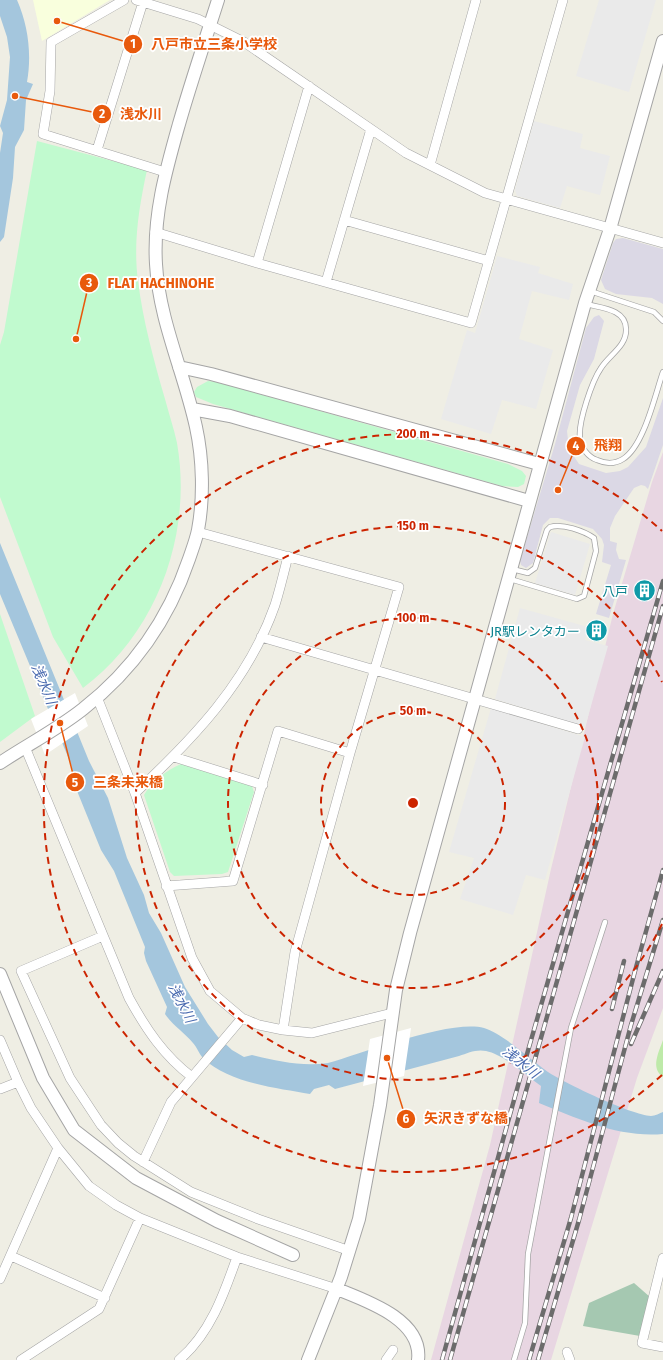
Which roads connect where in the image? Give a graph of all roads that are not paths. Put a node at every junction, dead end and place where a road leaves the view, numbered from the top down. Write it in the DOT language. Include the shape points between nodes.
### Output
graph roads {
  1 [pos="124,0"];
  2 [pos="218,0"];
  3 [pos="476,0"];
  4 [pos="563,0"];
  5 [pos="140,1"];
  6 [pos="210,24"];
  7 [pos="663,41"];
  8 [pos="309,86"];
  9 [pos="371,129"];
  10 [pos="97,150"];
  11 [pos="430,166"];
  12 [pos="165,172"];
  13 [pos="507,199"];
  14 [pos="344,220"];
  15 [pos="610,229"];
  16 [pos="156,232"];
  17 [pos="663,243"];
  18 [pos="489,261"];
  19 [pos="257,263"];
  20 [pos="326,282"];
  21 [pos="589,291"];
  22 [pos="585,303"];
  23 [pos="663,321"];
  24 [pos="179,367"];
  25 [pos="663,372"];
  26 [pos="192,409"];
  27 [pos="540,464"];
  28 [pos="529,501"];
  29 [pos="198,532"];
  30 [pos="288,556"];
  31 [pos="510,574"];
  32 [pos="262,637"];
  33 [pos="374,668"];
  34 [pos="97,697"];
  35 [pos="475,698"];
  36 [pos="578,729"];
  37 [pos="25,747"];
  38 [pos="350,753"];
  39 [pos="174,757"];
  40 [pos="0,763"];
  41 [pos="263,785"];
  42 [pos="135,793"];
  43 [pos="166,886"];
  44 [pos="605,922"];
  45 [pos="103,936"];
  46 [pos="0,974"];
  47 [pos="392,1013"];
  48 [pos="242,1018"];
  49 [pos="283,1030"];
  50 [pos="0,1040"];
  51 [pos="192,1077"];
  52 [pos="18,1082"];
  53 [pos="0,1089"];
  54 [pos="58,1148"];
  55 [pos="143,1162"];
  56 [pos="140,1218"];
  57 [pos="350,1251"];
  58 [pos="293,1255"];
  59 [pos="11,1256"];
  60 [pos="237,1257"];
  61 [pos="663,1258"];
  62 [pos="0,1279"];
  63 [pos="337,1289"];
  64 [pos="104,1298"];
  65 [pos="663,1347"];
  66 [pos="393,1350"];
  67 [pos="21,1360"];
  68 [pos="179,1360"];
  69 [pos="308,1360"];
  70 [pos="386,1360"];
  71 [pos="418,1360"];
  72 [pos="514,1360"];
  1 -- 10 [label="street" via="51,42 50,91 43,134"];
  2 -- 6 [label="street"];
  3 -- 11 [label="street"];
  4 -- 13 [label="street"];
  5 -- 6 [label="street"];
  5 -- 10 [label="street"];
  6 -- 8 [label="street" via="244,42"];
  6 -- 12 [label="street"];
  7 -- 15 [label="street"];
  8 -- 9 [label="street"];
  8 -- 19 [label="street"];
  9 -- 11 [label="street"];
  9 -- 14 [label="street"];
  10 -- 12 [label="street"];
  11 -- 13 [label="street" via="485,193"];
  12 -- 16 [label="street"];
  13 -- 15 [label="street"];
  13 -- 18 [label="street"];
  14 -- 18 [label="street"];
  14 -- 20 [label="street"];
  15 -- 17 [label="street"];
  15 -- 21 [label="street"];
  16 -- 19 [label="street"];
  16 -- 24 [label="street" via="160,296"];
  18 -- 20 [label="street" via="470,323"];
  19 -- 20 [label="street"];
  21 -- 22 [label="street"];
  21 -- 23 [label="lane" via="654,312"];
  22 -- 25 [label="lane" via="619,313 625,321 626,330 625,340 601,367 595,378 581,423 579,437 586,452 593,459 603,463 617,463 634,449"];
  22 -- 27 [label="street"];
  24 -- 26 [label="street"];
  24 -- 27 [label="street"];
  26 -- 28 [label="street" via="230,416"];
  26 -- 29 [label="street" via="200,462 201,501"];
  27 -- 28 [label="street"];
  28 -- 31 [label="street"];
  29 -- 30 [label="street"];
  29 -- 34 [label="street" via="172,602 154,633 134,659"];
  30 -- 32 [label="street"];
  30 -- 33 [label="street" via="399,587"];
  31 -- 31 [label="lane" via="528,573 535,568 550,527 560,526 594,538 596,550 584,596 581,598 577,599"];
  31 -- 35 [label="street"];
  32 -- 33 [label="street"];
  32 -- 39 [label="street" via="244,670 217,709"];
  33 -- 35 [label="street"];
  33 -- 38 [label="street"];
  34 -- 37 [label="street" via="83,710"];
  34 -- 42 [label="street"];
  35 -- 36 [label="street"];
  35 -- 47 [label="street" via="410,933"];
  37 -- 40 [label="street"];
  37 -- 45 [label="street"];
  38 -- 41 [label="street" via="278,731"];
  38 -- 49 [label="street" via="295,952"];
  39 -- 41 [label="street"];
  39 -- 42 [label="street"];
  41 -- 43 [label="street" via="233,881"];
  42 -- 43 [label="street"];
  43 -- 48 [label="street" via="192,958 210,991"];
  44 -- 72 [label="lane" via="571,1028 528,1254 525,1323"];
  45 -- 51 [label="street" via="140,1018 165,1053"];
  45 -- 55 [label="street" via="21,971 70,1078 84,1100 101,1125 118,1143"];
  46 -- 58 [label="street" via="43,1078 74,1130 136,1178 217,1221"];
  47 -- 49 [label="street" via="312,1033"];
  47 -- 57 [label="street" via="383,1082 359,1219"];
  48 -- 49 [label="street"];
  48 -- 51 [label="street"];
  50 -- 52 [label="street"];
  51 -- 55 [label="street" via="171,1102"];
  52 -- 53 [label="street"];
  52 -- 54 [label="street" via="31,1108"];
  54 -- 56 [label="street" via="89,1186"];
  54 -- 59 [label="street"];
  55 -- 57 [label="street" via="191,1192"];
  56 -- 60 [label="street"];
  56 -- 64 [label="street"];
  57 -- 63 [label="street"];
  59 -- 62 [label="street"];
  59 -- 64 [label="street"];
  60 -- 63 [label="street"];
  60 -- 68 [label="street" via="218,1307 195,1343"];
  61 -- 65 [label="street" via="642,1343"];
  63 -- 69 [label="street"];
  63 -- 71 [label="street" via="377,1305 409,1328 417,1343"];
  64 -- 67 [label="street" via="99,1309"];
  66 -- 70 [label="street"];
}
